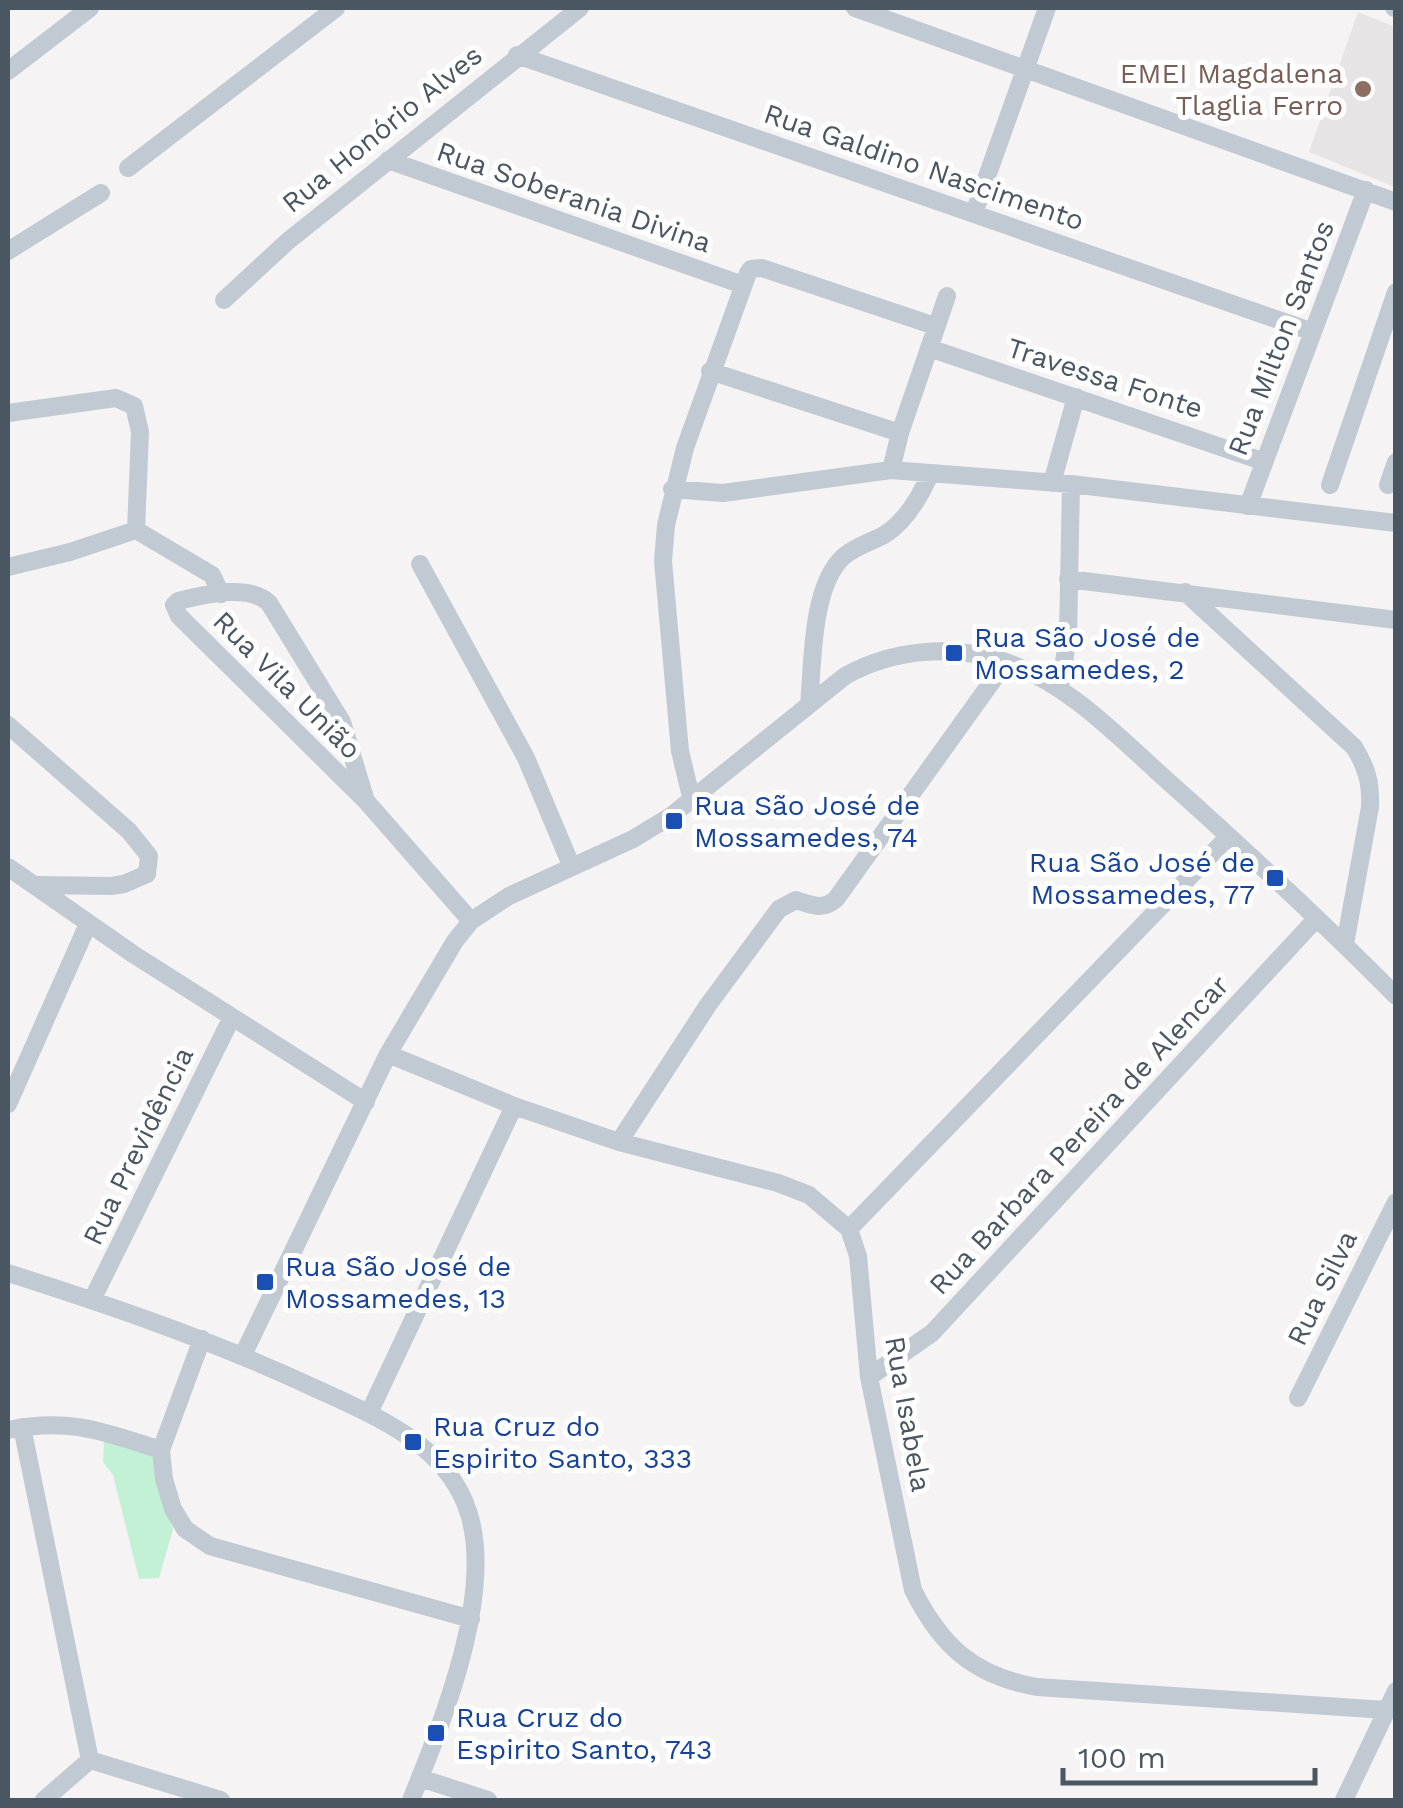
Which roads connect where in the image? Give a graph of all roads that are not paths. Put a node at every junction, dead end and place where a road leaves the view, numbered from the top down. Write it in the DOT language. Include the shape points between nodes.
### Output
graph roads {
  1 [pos="90,8"];
  2 [pos="336,8"];
  3 [pos="580,8"];
  4 [pos="855,8"];
  5 [pos="1047,8"];
  6 [pos="517,55"];
  7 [pos="1026,66"];
  8 [pos="8,72"];
  9 [pos="388,160"];
  10 [pos="128,168"];
  11 [pos="1366,190"];
  12 [pos="101,193"];
  13 [pos="1396,202"];
  14 [pos="974,213"];
  15 [pos="8,251"];
  16 [pos="743,285"];
  17 [pos="1396,292"];
  18 [pos="947,296"];
  19 [pos="224,300"];
  20 [pos="935,326"];
  21 [pos="1313,332"];
  22 [pos="929,348"];
  23 [pos="710,371"];
  24 [pos="1076,398"];
  25 [pos="8,413"];
  26 [pos="900,433"];
  27 [pos="1262,460"];
  28 [pos="1396,462"];
  29 [pos="891,470"];
  30 [pos="930,474"];
  31 [pos="1061,483"];
  32 [pos="1330,485"];
  33 [pos="1388,485"];
  34 [pos="672,489"];
  35 [pos="1248,506"];
  36 [pos="1396,523"];
  37 [pos="136,530"];
  38 [pos="420,564"];
  39 [pos="8,566"];
  40 [pos="1068,579"];
  41 [pos="1185,592"];
  42 [pos="221,594"];
  43 [pos="1396,620"];
  44 [pos="1006,662"];
  45 [pos="1060,688"];
  46 [pos="809,705"];
  47 [pos="8,725"];
  48 [pos="366,801"];
  49 [pos="692,801"];
  50 [pos="1229,836"];
  51 [pos="571,865"];
  52 [pos="8,867"];
  53 [pos="36,885"];
  54 [pos="1318,918"];
  55 [pos="472,921"];
  56 [pos="88,924"];
  57 [pos="1344,944"];
  58 [pos="1396,996"];
  59 [pos="232,1017"];
  60 [pos="388,1054"];
  61 [pos="366,1102"];
  62 [pos="8,1104"];
  63 [pos="514,1106"];
  64 [pos="619,1142"];
  65 [pos="1396,1202"];
  66 [pos="849,1229"];
  67 [pos="8,1273"];
  68 [pos="92,1300"];
  69 [pos="202,1339"];
  70 [pos="244,1354"];
  71 [pos="870,1377"];
  72 [pos="1298,1398"];
  73 [pos="368,1413"];
  74 [pos="14,1428"];
  75 [pos="162,1450"];
  76 [pos="471,1619"];
  77 [pos="1396,1690"];
  78 [pos="1386,1710"];
  79 [pos="90,1760"];
  80 [pos="420,1778"];
  81 [pos="44,1800"];
  82 [pos="221,1800"];
  83 [pos="411,1800"];
  84 [pos="488,1800"];
  85 [pos="1344,1800"];
  1 -- 8 [label="street"];
  2 -- 10 [label="street"];
  3 -- 6 [label="street, Rua Honório Alves"];
  4 -- 7 [label="street"];
  5 -- 7 [label="street"];
  6 -- 9 [label="street, Rua Honório Alves"];
  6 -- 14 [label="street, Rua Galdino Nascimento"];
  7 -- 11 [label="street"];
  7 -- 14 [label="street"];
  9 -- 16 [label="street, Rua Soberania Divina"];
  9 -- 19 [label="street, Rua Honório Alves"];
  11 -- 13 [label="street"];
  11 -- 21 [label="street, Rua Milton Santos"];
  12 -- 15 [label="street"];
  14 -- 21 [label="street, Rua Galdino Nascimento"];
  16 -- 20 [label="street" via="752,269 762,268"];
  16 -- 23 [label="street"];
  17 -- 32 [label="street"];
  18 -- 20 [label="street"];
  20 -- 22 [label="street"];
  21 -- 27 [label="street, Rua Milton Santos"];
  22 -- 24 [label="street, Travessa Fonte"];
  22 -- 26 [label="street"];
  23 -- 26 [label="street"];
  23 -- 34 [label="street"];
  24 -- 27 [label="street, Travessa Fonte"];
  24 -- 31 [label="street"];
  25 -- 37 [label="street" via="116,398 134,406"];
  26 -- 29 [label="street"];
  27 -- 35 [label="street, Rua Milton Santos"];
  28 -- 33 [label="street"];
  29 -- 30 [label="street"];
  29 -- 34 [label="street" via="723,493"];
  30 -- 31 [label="street"];
  30 -- 46 [label="street" via="903,518 844,556 829,574"];
  31 -- 35 [label="street"];
  31 -- 40 [label="street"];
  34 -- 49 [label="street" via="663,561 680,751"];
  35 -- 36 [label="street"];
  37 -- 39 [label="street"];
  37 -- 42 [label="street" via="212,575"];
  38 -- 51 [label="street" via="526,758"];
  40 -- 41 [label="street"];
  40 -- 45 [label="street"];
  41 -- 43 [label="street"];
  41 -- 57 [label="street" via="1354,747 1366,767 1370,808"];
  42 -- 48 [label="street, Rua Vila União" via="260,594 270,602 342,722"];
  42 -- 48 [label="street, Rua Vila União" via="183,599 174,605 178,616"];
  44 -- 45 [label="street"];
  44 -- 46 [label="street" via="904,653 874,660"];
  44 -- 64 [label="street" via="836,899 817,907 796,900 778,909"];
  45 -- 50 [label="street"];
  46 -- 49 [label="street"];
  47 -- 53 [label="street" via="130,830 149,856 147,874 124,884"];
  48 -- 55 [label="street, Rua Vila União"];
  49 -- 51 [label="street" via="633,839"];
  50 -- 54 [label="street"];
  50 -- 66 [label="street"];
  51 -- 55 [label="street"];
  52 -- 53 [label="street"];
  53 -- 56 [label="street"];
  54 -- 57 [label="street"];
  54 -- 71 [label="street, Rua Barbara Pereira de Alencar" via="932,1333"];
  55 -- 60 [label="street"];
  56 -- 59 [label="street"];
  56 -- 62 [label="street"];
  57 -- 58 [label="street"];
  59 -- 61 [label="street"];
  59 -- 68 [label="street, Rua Previdência"];
  60 -- 61 [label="street"];
  60 -- 63 [label="street"];
  61 -- 70 [label="street"];
  63 -- 64 [label="street"];
  63 -- 73 [label="street"];
  64 -- 66 [label="street" via="778,1182 809,1196"];
  65 -- 72 [label="street, Rua Silva"];
  66 -- 71 [label="street, Rua Isabela" via="858,1256"];
  67 -- 68 [label="street"];
  68 -- 69 [label="street"];
  69 -- 70 [label="street"];
  69 -- 75 [label="street"];
  70 -- 73 [label="street"];
  71 -- 78 [label="street, Rua Isabela" via="912,1590 950,1646 979,1670 1036,1687"];
  73 -- 76 [label="street" via="442,1466 462,1495 475,1548"];
  74 -- 75 [label="street" via="72,1424"];
  74 -- 79 [label="street"];
  75 -- 76 [label="street" via="172,1508 185,1529 210,1546"];
  76 -- 80 [label="street"];
  77 -- 78 [label="street"];
  78 -- 85 [label="street"];
  79 -- 81 [label="street"];
  79 -- 82 [label="street"];
  80 -- 83 [label="street"];
  80 -- 84 [label="street"];
}
